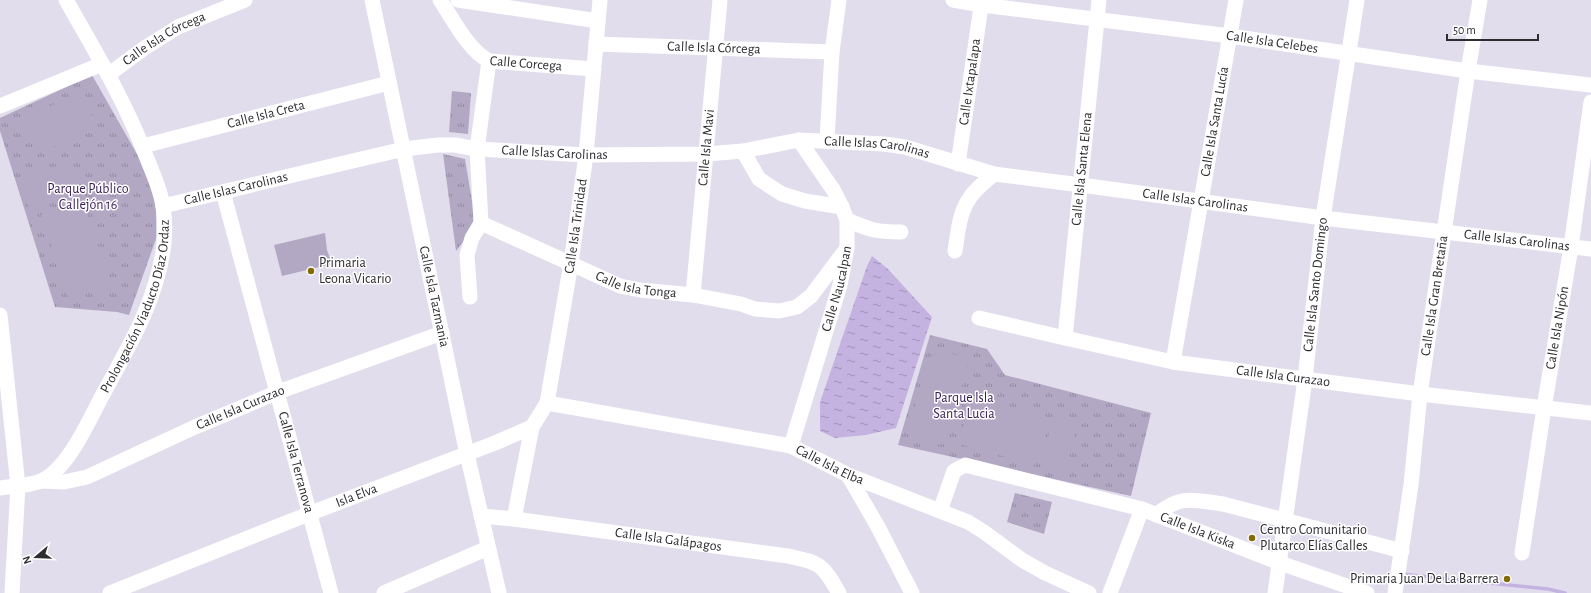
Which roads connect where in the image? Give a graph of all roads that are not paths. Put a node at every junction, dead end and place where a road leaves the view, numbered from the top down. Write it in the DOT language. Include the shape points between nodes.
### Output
graph roads {
  1 [pos="66,0"];
  2 [pos="245,0"];
  3 [pos="372,0"];
  4 [pos="440,0"];
  5 [pos="600,0"];
  6 [pos="720,0"];
  7 [pos="839,0"];
  8 [pos="953,0"];
  9 [pos="1099,0"];
  10 [pos="1236,0"];
  11 [pos="1357,0"];
  12 [pos="1480,0"];
  13 [pos="468,1"];
  14 [pos="982,2"];
  15 [pos="1097,19"];
  16 [pos="598,21"];
  17 [pos="1230,36"];
  18 [pos="596,44"];
  19 [pos="716,47"];
  20 [pos="832,52"];
  21 [pos="1348,53"];
  22 [pos="489,61"];
  23 [pos="594,69"];
  24 [pos="105,70"];
  25 [pos="1468,71"];
  26 [pos="390,83"];
  27 [pos="1591,85"];
  28 [pos="1591,102"];
  29 [pos="0,106"];
  30 [pos="799,140"];
  31 [pos="827,140"];
  32 [pos="143,146"];
  33 [pos="404,149"];
  34 [pos="477,149"];
  35 [pos="743,151"];
  36 [pos="706,154"];
  37 [pos="586,155"];
  38 [pos="958,164"];
  39 [pos="994,174"];
  40 [pos="1081,185"];
  41 [pos="223,192"];
  42 [pos="1201,202"];
  43 [pos="163,206"];
  44 [pos="845,214"];
  45 [pos="1323,218"];
  46 [pos="481,223"];
  47 [pos="901,232"];
  48 [pos="1445,233"];
  49 [pos="1572,247"];
  50 [pos="847,248"];
  51 [pos="1591,249"];
  52 [pos="955,251"];
  53 [pos="571,263"];
  54 [pos="693,295"];
  55 [pos="470,296"];
  56 [pos="0,315"];
  57 [pos="979,318"];
  58 [pos="442,333"];
  59 [pos="1065,338"];
  60 [pos="1173,362"];
  61 [pos="1305,378"];
  62 [pos="278,392"];
  63 [pos="1420,394"];
  64 [pos="547,403"];
  65 [pos="1544,408"];
  66 [pos="1591,413"];
  67 [pos="532,426"];
  68 [pos="791,446"];
  69 [pos="467,454"];
  70 [pos="848,475"];
  71 [pos="42,481"];
  72 [pos="18,486"];
  73 [pos="0,488"];
  74 [pos="1142,509"];
  75 [pos="940,511"];
  76 [pos="311,513"];
  77 [pos="1156,515"];
  78 [pos="481,516"];
  79 [pos="514,519"];
  80 [pos="1285,522"];
  81 [pos="488,548"];
  82 [pos="1402,551"];
  83 [pos="1522,553"];
  84 [pos="1280,563"];
  85 [pos="12,593"];
  86 [pos="110,593"];
  87 [pos="331,593"];
  88 [pos="384,593"];
  89 [pos="499,593"];
  90 [pos="839,593"];
  91 [pos="912,593"];
  92 [pos="1089,593"];
  93 [pos="1110,593"];
  94 [pos="1275,593"];
  95 [pos="1367,593"];
  96 [pos="1395,593"];
  1 -- 24 [label="street, Prolongación Viaducto Díaz Ordaz"];
  2 -- 24 [label="street, Calle Isla Córcega" via="178,27"];
  3 -- 26 [label="street, Calle Isla Tazmania"];
  4 -- 22 [label="street, Calle Corcega" via="472,47"];
  5 -- 16 [label="street, Calle Isla Trinidad"];
  6 -- 19 [label="street, Calle Isla Mavi"];
  7 -- 20 [label="street"];
  8 -- 14 [label="street, Calle Isla Celebes"];
  9 -- 15 [label="street, Calle Isla Santa Elena"];
  10 -- 17 [label="street, Calle Isla Santa Lucía"];
  11 -- 21 [label="street, Calle Isla Santo Domingo"];
  12 -- 25 [label="street, Calle Isla Gran Bretaña"];
  13 -- 16 [label="street"];
  14 -- 15 [label="street, Calle Isla Celebes"];
  14 -- 38 [label="street, Calle Ixtapalapa"];
  15 -- 17 [label="street, Calle Isla Celebes"];
  15 -- 40 [label="street, Calle Isla Santa Elena"];
  16 -- 18 [label="street, Calle Isla Trinidad"];
  17 -- 21 [label="street, Calle Isla Celebes"];
  17 -- 42 [label="street, Calle Isla Santa Lucía"];
  18 -- 19 [label="street, Calle Isla Córcega"];
  18 -- 23 [label="street, Calle Isla Trinidad"];
  19 -- 20 [label="street, Calle Isla Córcega"];
  19 -- 36 [label="street, Calle Isla Mavi"];
  20 -- 31 [label="street"];
  21 -- 25 [label="street, Calle Isla Celebes"];
  21 -- 45 [label="street, Calle Isla Santo Domingo"];
  22 -- 23 [label="street, Calle Corcega"];
  22 -- 34 [label="street"];
  23 -- 37 [label="street, Calle Isla Trinidad"];
  24 -- 29 [label="street, Calle Isla Córcega"];
  24 -- 32 [label="street, Prolongación Viaducto Díaz Ordaz"];
  25 -- 27 [label="street, Calle Isla Celebes"];
  25 -- 48 [label="street, Calle Isla Gran Bretaña"];
  26 -- 32 [label="street, Calle Isla Creta"];
  26 -- 33 [label="street, Calle Isla Tazmania"];
  28 -- 49 [label="street, Calle Isla Nipón"];
  30 -- 31 [label="street, Calle Islas Carolinas"];
  30 -- 35 [label="street, Calle Islas Carolinas"];
  30 -- 44 [label="street, Calle Naucalpan" via="834,191"];
  31 -- 38 [label="street, Calle Islas Carolinas" via="905,147"];
  32 -- 43 [label="street, Prolongación Viaducto Díaz Ordaz"];
  33 -- 34 [label="street, Calle Islas Carolinas" via="449,145"];
  33 -- 41 [label="street, Calle Islas Carolinas"];
  33 -- 58 [label="street, Calle Isla Tazmania"];
  34 -- 37 [label="street, Calle Islas Carolinas"];
  34 -- 46 [label="street"];
  35 -- 36 [label="street, Calle Islas Carolinas"];
  35 -- 44 [label="street" via="759,179 782,194"];
  36 -- 37 [label="street, Calle Islas Carolinas"];
  36 -- 54 [label="street, Calle Isla Mavi"];
  37 -- 53 [label="street, Calle Isla Trinidad"];
  38 -- 39 [label="street, Calle Islas Carolinas"];
  39 -- 40 [label="street, Calle Islas Carolinas"];
  39 -- 52 [label="street" via="972,195 965,206"];
  40 -- 42 [label="street, Calle Islas Carolinas"];
  40 -- 59 [label="street, Calle Isla Santa Elena"];
  41 -- 43 [label="street, Calle Islas Carolinas"];
  41 -- 62 [label="street, Calle Isla Terranova"];
  42 -- 45 [label="street, Calle Islas Carolinas"];
  42 -- 60 [label="street, Calle Isla Santa Lucía"];
  43 -- 71 [label="street, Prolongación Viaducto Díaz Ordaz" via="161,260 150,301 141,322 66,460 52,475"];
  44 -- 47 [label="street" via="868,229"];
  44 -- 50 [label="street, Calle Naucalpan"];
  45 -- 48 [label="street, Calle Islas Carolinas"];
  45 -- 61 [label="street, Calle Isla Santo Domingo"];
  46 -- 53 [label="street, Calle Isla Tonga"];
  46 -- 55 [label="street" via="472,238 467,255"];
  48 -- 49 [label="street, Calle Islas Carolinas"];
  48 -- 63 [label="street, Calle Isla Gran Bretaña"];
  49 -- 51 [label="street, Calle Islas Carolinas"];
  49 -- 65 [label="street, Calle Isla Nipón"];
  50 -- 54 [label="street, Calle Isla Tonga" via="811,296 796,306 778,311 755,309"];
  50 -- 68 [label="street, Calle Naucalpan" via="840,285"];
  53 -- 54 [label="street, Calle Isla Tonga" via="620,286"];
  53 -- 64 [label="street, Calle Isla Trinidad"];
  56 -- 72 [label="street"];
  57 -- 59 [label="street, Calle Isla Curazao"];
  58 -- 62 [label="street, Calle Isla Curazao"];
  58 -- 69 [label="street, Calle Isla Tazmania"];
  59 -- 60 [label="street, Calle Isla Curazao"];
  60 -- 61 [label="street, Calle Isla Curazao"];
  61 -- 63 [label="street, Calle Isla Curazao"];
  61 -- 80 [label="street, Calle Isla Santo Domingo"];
  62 -- 71 [label="street, Calle Isla Curazao" via="76,481"];
  62 -- 76 [label="street, Calle Isla Terranova"];
  63 -- 65 [label="street, Calle Isla Curazao"];
  63 -- 82 [label="street, Calle Isla Gran Bretaña"];
  64 -- 67 [label="street"];
  64 -- 68 [label="street, Calle Isla Elba"];
  65 -- 66 [label="street, Calle Isla Curazao"];
  65 -- 83 [label="street, Calle Isla Nipón"];
  67 -- 69 [label="street, Isla Elva"];
  67 -- 79 [label="street"];
  68 -- 70 [label="street, Calle Isla Elba"];
  69 -- 76 [label="street, Isla Elva"];
  69 -- 78 [label="street, Calle Isla Tazmania"];
  70 -- 75 [label="street, Calle Isla Elba"];
  70 -- 91 [label="street"];
  71 -- 72 [label="street, Prolongación Viaducto Díaz Ordaz"];
  72 -- 73 [label="street, Prolongación Viaducto Díaz Ordaz"];
  72 -- 85 [label="street"];
  74 -- 75 [label="street, Calle Isla Kiska" via="965,465 954,471"];
  74 -- 77 [label="street, Calle Isla Kiska"];
  74 -- 93 [label="street"];
  75 -- 92 [label="street, Calle Isla Elba" via="968,522 1022,560"];
  76 -- 86 [label="street, Isla Elva"];
  76 -- 87 [label="street, Calle Isla Terranova"];
  77 -- 80 [label="street" via="1174,502 1194,500 1223,504"];
  77 -- 84 [label="street, Calle Isla Kiska"];
  78 -- 79 [label="street, Calle Isla Galápagos"];
  78 -- 81 [label="street, Calle Isla Tazmania"];
  79 -- 90 [label="street, Calle Isla Galápagos" via="788,556 814,562 824,569"];
  80 -- 82 [label="street"];
  80 -- 84 [label="street, Calle Isla Santo Domingo"];
  81 -- 88 [label="street"];
  81 -- 89 [label="street, Calle Isla Tazmania"];
  82 -- 96 [label="street, Calle Isla Gran Bretaña"];
  84 -- 94 [label="street, Calle Isla Santo Domingo"];
  84 -- 95 [label="street, Calle Isla Kiska"];
}
